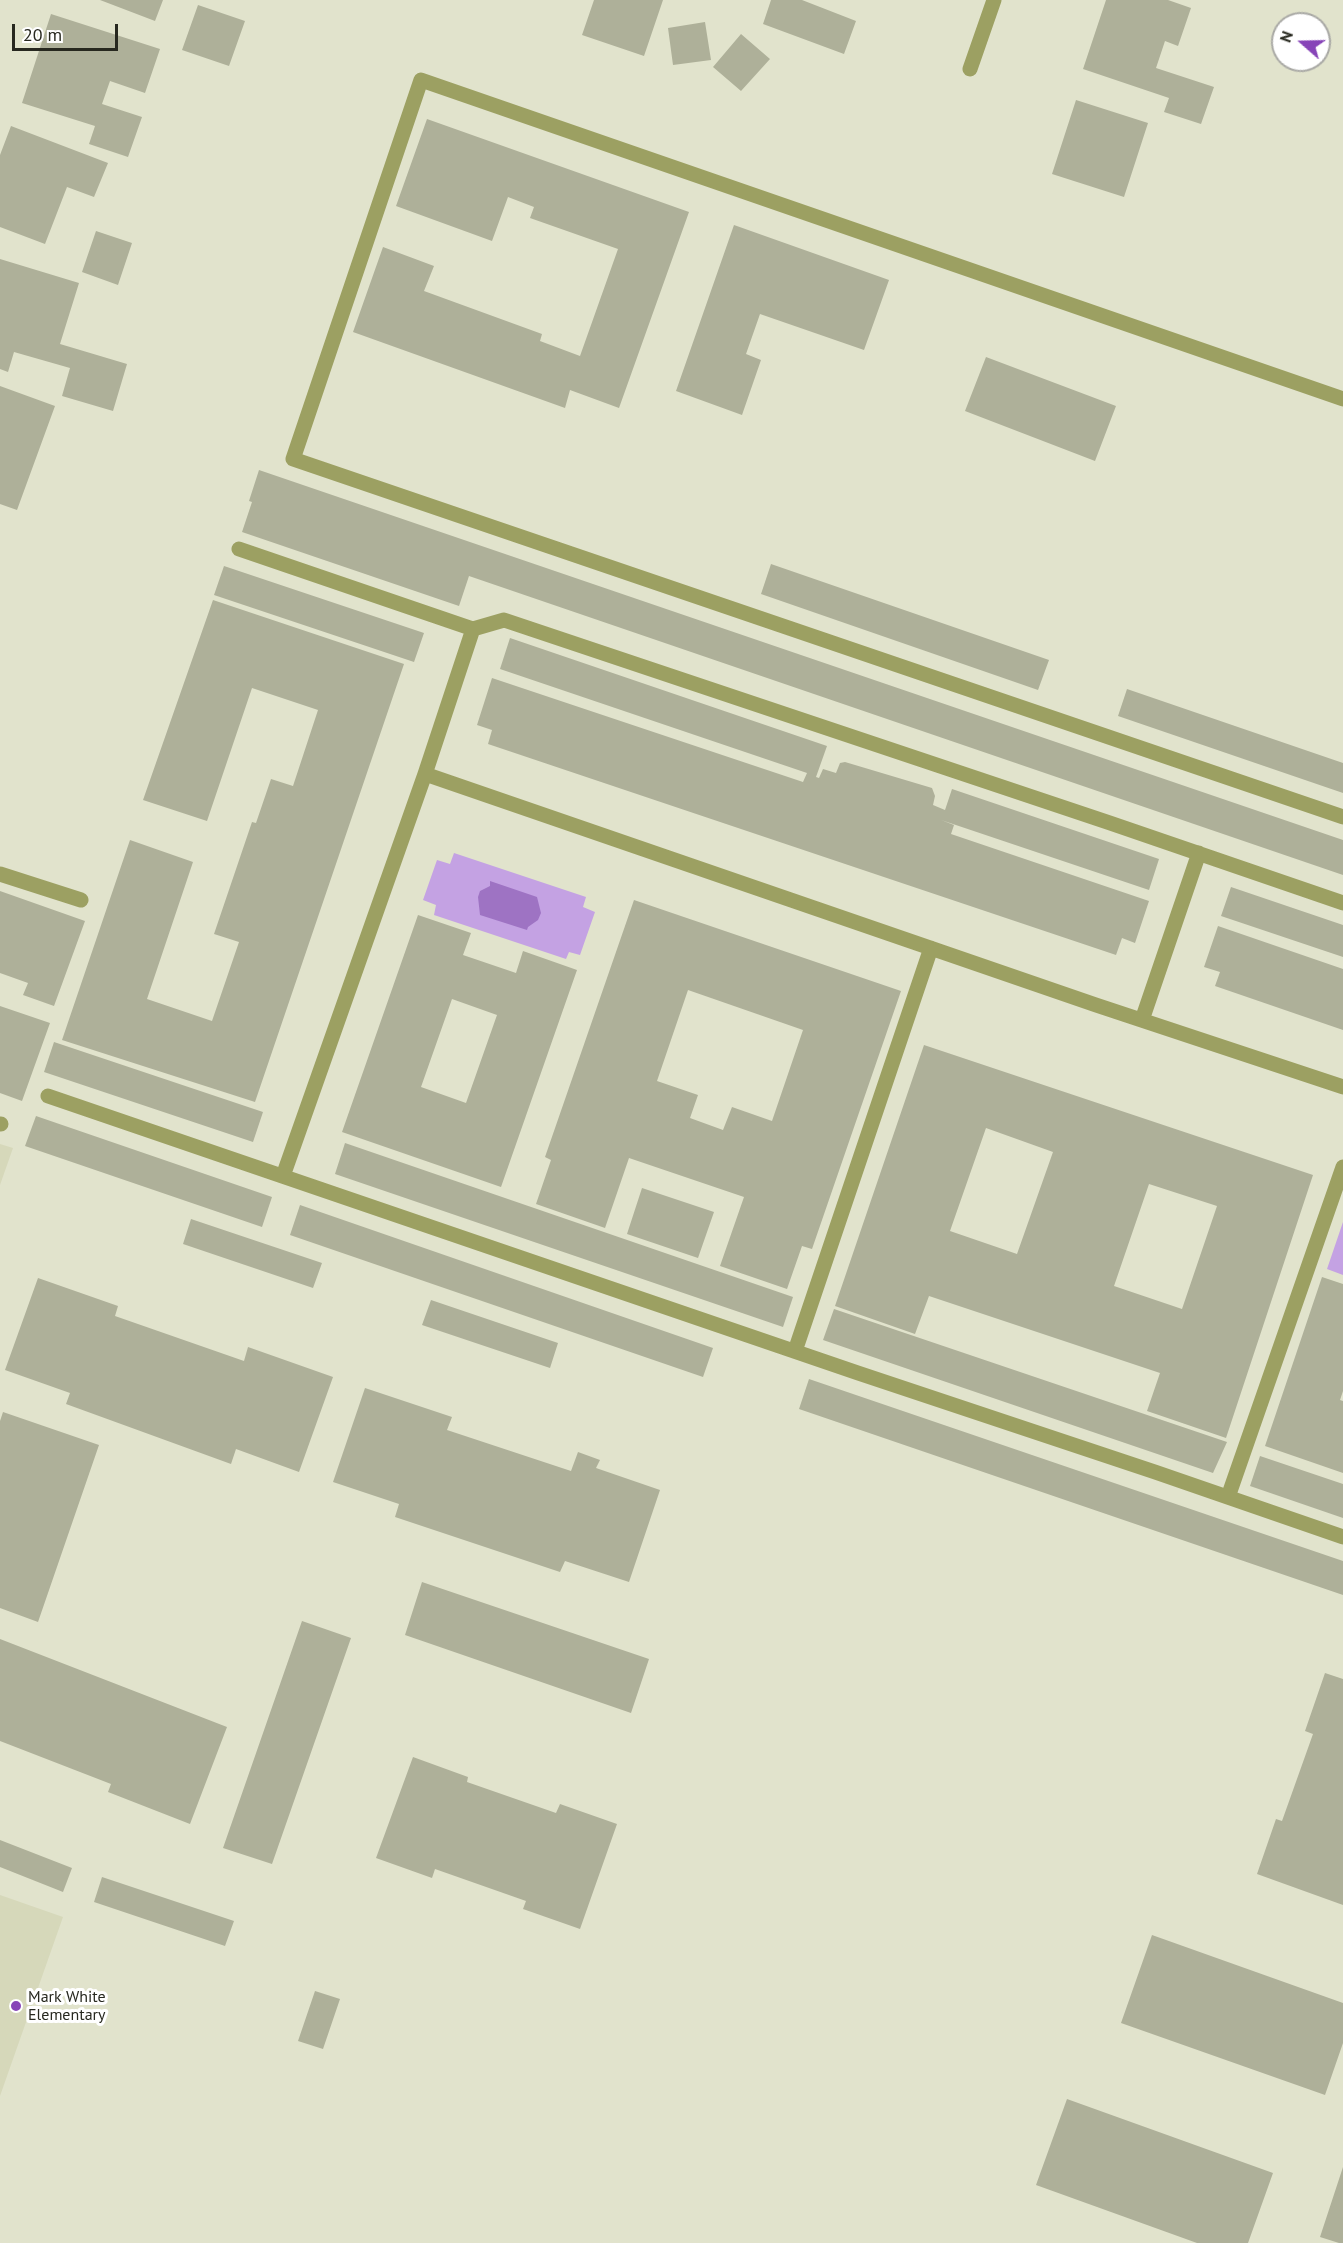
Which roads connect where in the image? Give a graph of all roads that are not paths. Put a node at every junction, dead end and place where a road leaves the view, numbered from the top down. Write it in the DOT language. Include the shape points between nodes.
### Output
graph roads {
  1 [pos="994,0"];
  2 [pos="970,69"];
  3 [pos="1343,399"];
  4 [pos="239,549"];
  5 [pos="473,629"];
  6 [pos="425,774"];
  7 [pos="1343,816"];
  8 [pos="1199,853"];
  9 [pos="0,874"];
  10 [pos="81,900"];
  11 [pos="1343,903"];
  12 [pos="931,948"];
  13 [pos="1142,1020"];
  14 [pos="1343,1087"];
  15 [pos="48,1096"];
  16 [pos="1343,1167"];
  17 [pos="283,1176"];
  18 [pos="795,1351"];
  19 [pos="1228,1497"];
  20 [pos="1343,1537"];
  1 -- 2 [label="street"];
  3 -- 7 [label="street" via="421,80 293,459"];
  4 -- 5 [label="street"];
  5 -- 6 [label="street"];
  5 -- 8 [label="street" via="504,620"];
  6 -- 12 [label="street"];
  6 -- 17 [label="street"];
  8 -- 11 [label="street"];
  8 -- 13 [label="street"];
  9 -- 10 [label="street"];
  12 -- 13 [label="street"];
  12 -- 18 [label="street"];
  13 -- 14 [label="street"];
  15 -- 17 [label="street"];
  16 -- 19 [label="street"];
  17 -- 18 [label="street"];
  18 -- 19 [label="street"];
  19 -- 20 [label="street"];
}
